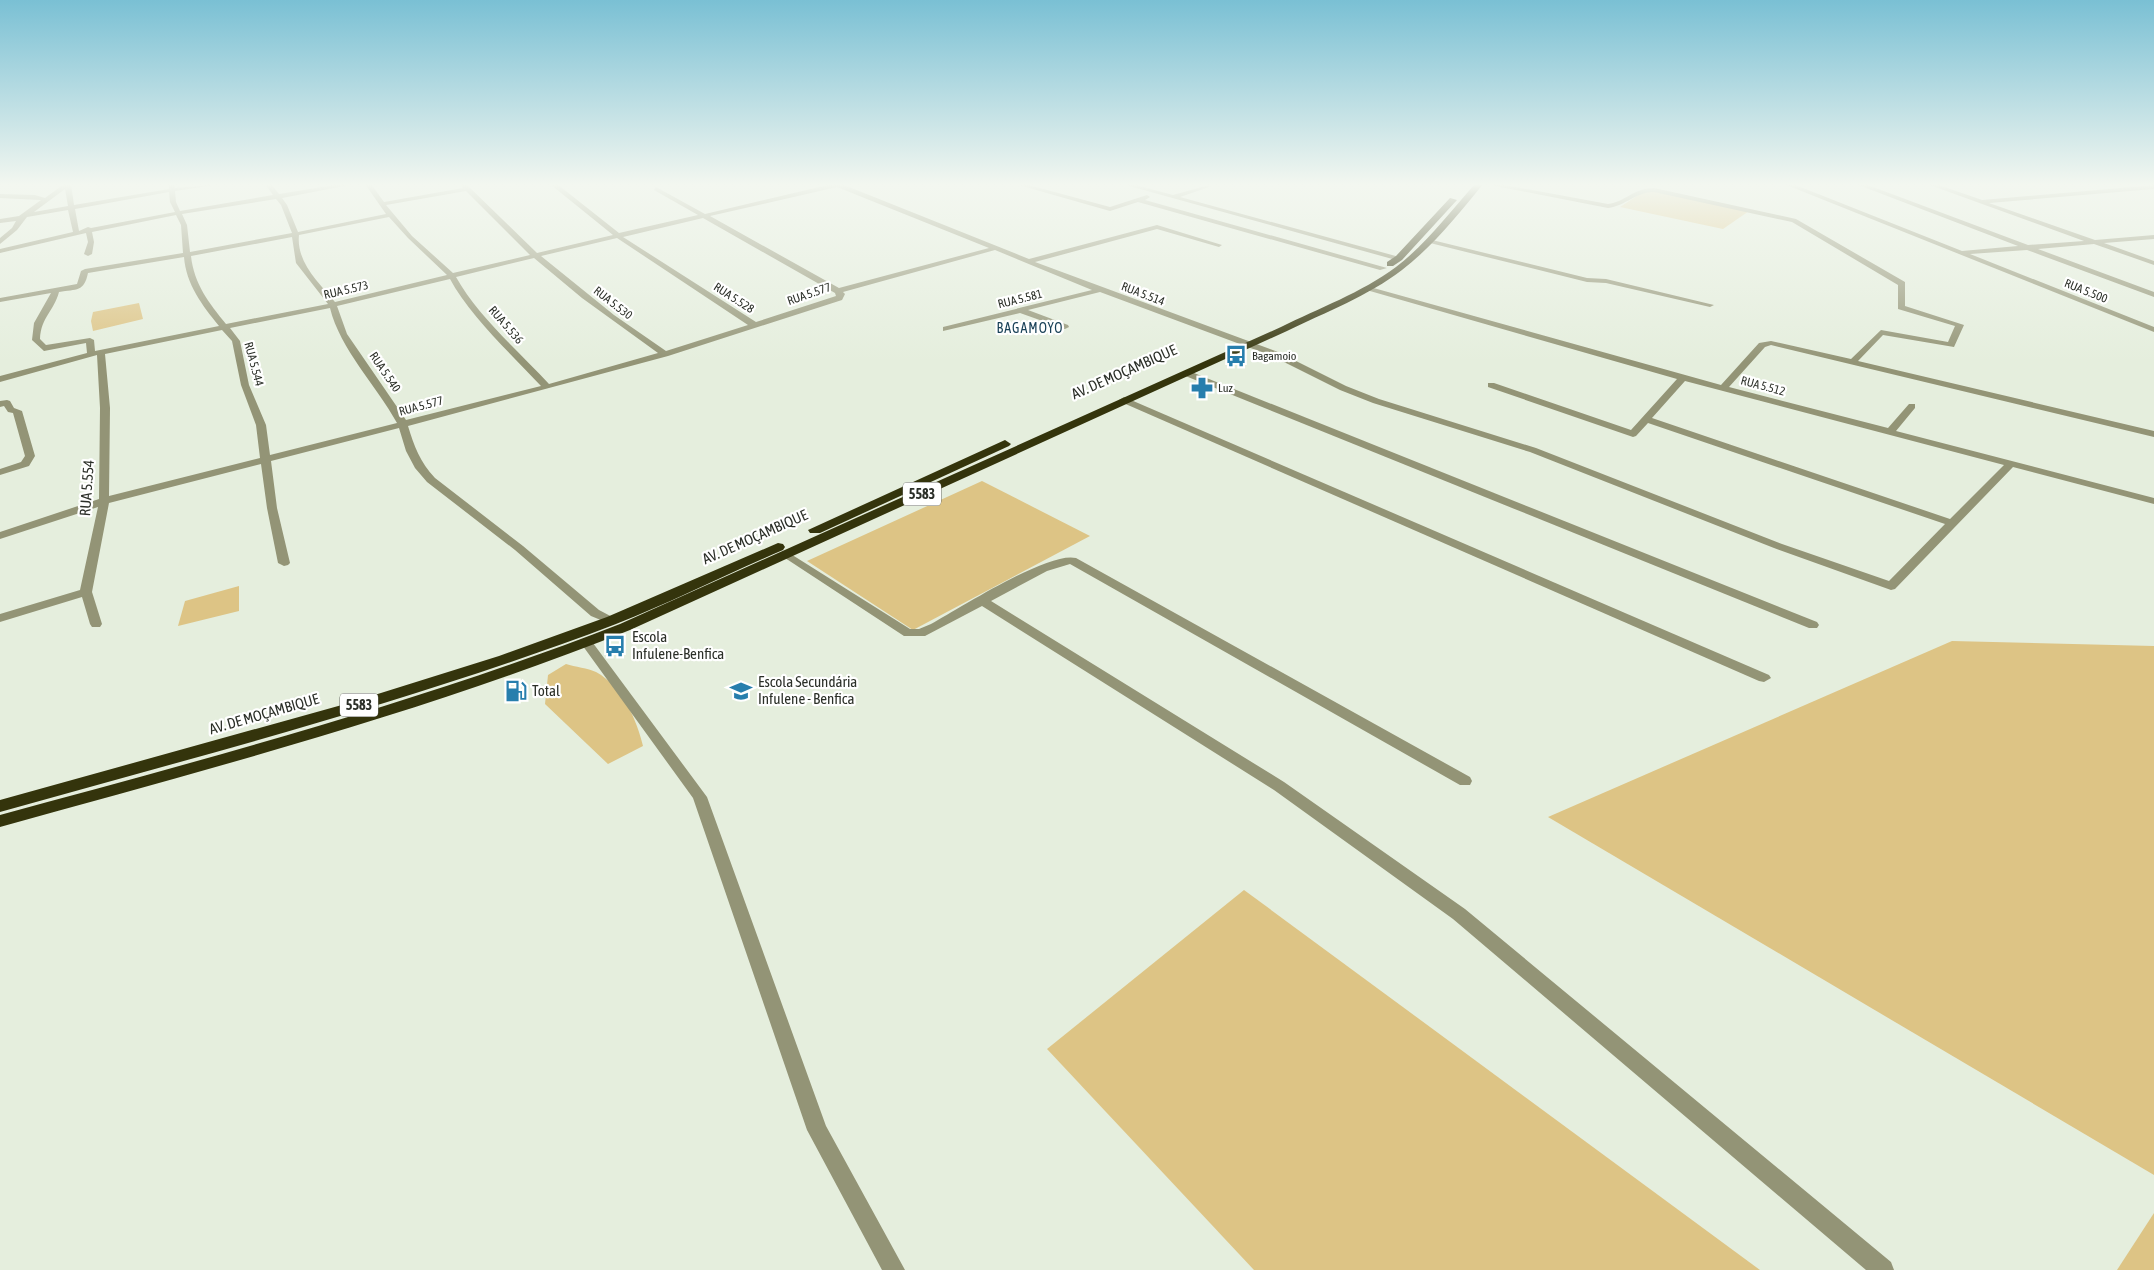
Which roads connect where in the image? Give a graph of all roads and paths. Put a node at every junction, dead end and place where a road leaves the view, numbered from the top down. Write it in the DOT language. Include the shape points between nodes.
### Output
graph roads {
  1 [pos="31,243"];
  2 [pos="91,243"];
  3 [pos="186,243"];
  4 [pos="245,243"];
  5 [pos="295,243"];
  6 [pos="419,243"];
  7 [pos="526,243"];
  8 [pos="587,243"];
  9 [pos="629,243"];
  10 [pos="752,243"];
  11 [pos="984,243"];
  12 [pos="1096,243"];
  13 [pos="1212,243"];
  14 [pos="1294,243"];
  15 [pos="1344,243"];
  16 [pos="1413,243"];
  17 [pos="1426,243"];
  18 [pos="1437,243"];
  19 [pos="1833,243"];
  20 [pos="1936,243"];
  21 [pos="2015,243"];
  22 [pos="2077,243"];
  23 [pos="2098,243"];
  24 [pos="1218,245"];
  25 [pos="2025,247"];
  26 [pos="996,248"];
  27 [pos="0,251"];
  28 [pos="1960,253"];
  29 [pos="88,254"];
  30 [pos="187,254"];
  31 [pos="538,255"];
  32 [pos="1399,258"];
  33 [pos="1029,261"];
  34 [pos="2154,263"];
  35 [pos="1383,268"];
  36 [pos="452,276"];
  37 [pos="1367,289"];
  38 [pos="56,290"];
  39 [pos="1100,290"];
  40 [pos="838,291"];
  41 [pos="2154,295"];
  42 [pos="0,300"];
  43 [pos="333,305"];
  44 [pos="1710,305"];
  45 [pos="1020,310"];
  46 [pos="222,326"];
  47 [pos="756,326"];
  48 [pos="1065,327"];
  49 [pos="1275,328"];
  50 [pos="946,329"];
  51 [pos="2154,330"];
  52 [pos="1244,342"];
  53 [pos="96,353"];
  54 [pos="665,354"];
  55 [pos="1853,362"];
  56 [pos="1186,373"];
  57 [pos="1684,378"];
  58 [pos="0,379"];
  59 [pos="1491,385"];
  60 [pos="547,387"];
  61 [pos="1723,388"];
  62 [pos="1124,400"];
  63 [pos="0,404"];
  64 [pos="1912,406"];
  65 [pos="1646,419"];
  66 [pos="403,424"];
  67 [pos="1890,432"];
  68 [pos="2154,434"];
  69 [pos="267,460"];
  70 [pos="2010,464"];
  71 [pos="0,472"];
  72 [pos="104,501"];
  73 [pos="2154,501"];
  74 [pos="1952,523"];
  75 [pos="0,536"];
  76 [pos="786,554"];
  77 [pos="284,563"];
  78 [pos="86,592"];
  79 [pos="982,601"];
  80 [pos="0,618"];
  81 [pos="612,620"];
  82 [pos="96,624"];
  83 [pos="1813,626"];
  84 [pos="586,642"];
  85 [pos="1764,678"];
  86 [pos="1465,781"];
  87 [pos="0,806"];
  88 [pos="0,822"];
  89 [pos="894,1270"];
  90 [pos="1883,1270"];
  1 -- 27 [label="street"];
  2 -- 29 [label="street"];
  3 -- 30 [label="street, RUA 5.544"];
  4 -- 30 [label="street"];
  5 -- 43 [label="street, RUA 5.540" via="300,263"];
  6 -- 36 [label="street, RUA 5.536"];
  7 -- 31 [label="street, RUA 5.530"];
  8 -- 31 [label="street, RUA 5.573"];
  9 -- 47 [label="street, RUA 5.528"];
  10 -- 40 [label="street"];
  11 -- 26 [label="street, RUA 5.514"];
  12 -- 33 [label="street"];
  13 -- 24 [label="street"];
  14 -- 35 [label="street"];
  15 -- 32 [label="street"];
  16 -- 32 [label="highway, AV. DE MOÇAMBIQUE"];
  17 -- 37 [label="highway" via="1411,259"];
  18 -- 44 [label="street" via="1587,280 1604,280"];
  19 -- 55 [label="street" via="1902,284 1901,307 1960,325 1950,345 1881,332"];
  20 -- 28 [label="street, RUA 5.500"];
  21 -- 25 [label="street"];
  22 -- 25 [label="street"];
  23 -- 34 [label="street"];
  25 -- 28 [label="street"];
  25 -- 41 [label="street"];
  26 -- 33 [label="street, RUA 5.514"];
  26 -- 40 [label="street"];
  28 -- 51 [label="street, RUA 5.500"];
  30 -- 38 [label="street" via="85,271 82,284"];
  30 -- 46 [label="street, RUA 5.544" via="194,285"];
  31 -- 36 [label="street, RUA 5.573"];
  31 -- 54 [label="street, RUA 5.530" via="605,313"];
  32 -- 35 [label="highway, AV. DE MOÇAMBIQUE"];
  33 -- 39 [label="street, RUA 5.514"];
  35 -- 49 [label="highway, AV. DE MOÇAMBIQUE" via="1356,286"];
  36 -- 43 [label="street, RUA 5.573"];
  36 -- 60 [label="street, RUA 5.536" via="495,332"];
  37 -- 49 [label="highway" via="1291,326"];
  37 -- 57 [label="street, RUA 5.512"];
  38 -- 42 [label="street"];
  38 -- 53 [label="street" via="55,298 38,322 36,340 44,348 90,340"];
  39 -- 45 [label="street, RUA 5.581"];
  39 -- 52 [label="street, RUA 5.514"];
  40 -- 47 [label="street, RUA 5.577" via="841,294 839,298"];
  43 -- 46 [label="street, RUA 5.573"];
  43 -- 66 [label="street, RUA 5.540" via="343,334"];
  45 -- 48 [label="street"];
  45 -- 50 [label="street, RUA 5.581"];
  46 -- 53 [label="street, RUA 5.573"];
  46 -- 69 [label="street, RUA 5.544" via="236,341 245,385 262,425"];
  47 -- 54 [label="street, RUA 5.577"];
  49 -- 52 [label="highway, AV. DE MOÇAMBIQUE / 5583"];
  52 -- 56 [label="highway, AV. DE MOÇAMBIQUE / 5583"];
  52 -- 74 [label="street, RUA 5.514" via="1376,401 1533,450 1778,546 1891,586"];
  52 -- 81 [label="highway, AV. DE MOÇAMBIQUE / 5583"];
  53 -- 58 [label="street, RUA 5.573"];
  53 -- 72 [label="street, RUA 5.554" via="104,408"];
  54 -- 60 [label="street, RUA 5.577"];
  55 -- 61 [label="street" via="1765,343"];
  55 -- 68 [label="street"];
  56 -- 62 [label="highway, AV. DE MOÇAMBIQUE / 5583"];
  56 -- 83 [label="street"];
  57 -- 61 [label="street, RUA 5.512"];
  57 -- 65 [label="street"];
  59 -- 65 [label="street" via="1633,434"];
  60 -- 66 [label="street, RUA 5.577"];
  61 -- 67 [label="street, RUA 5.512"];
  62 -- 76 [label="highway, AV. DE MOÇAMBIQUE / 5583"];
  62 -- 85 [label="street"];
  63 -- 71 [label="street" via="7,403 11,410 16,411 30,456 25,464"];
  64 -- 67 [label="street"];
  65 -- 74 [label="street"];
  66 -- 69 [label="street, RUA 5.577"];
  66 -- 81 [label="street, RUA 5.540" via="411,452 431,480 519,548 595,613"];
  67 -- 70 [label="street, RUA 5.512"];
  69 -- 72 [label="street, RUA 5.577"];
  69 -- 77 [label="street, RUA 5.544" via="272,508"];
  70 -- 73 [label="street, RUA 5.512"];
  70 -- 74 [label="street"];
  72 -- 75 [label="street, RUA 5.577"];
  72 -- 78 [label="street, RUA 5.554"];
  76 -- 79 [label="street" via="908,633 921,634 931,630"];
  76 -- 84 [label="highway, AV. DE MOÇAMBIQUE / 5583"];
  78 -- 80 [label="street"];
  78 -- 82 [label="street, RUA 5.554"];
  79 -- 86 [label="street" via="1041,569 1066,559 1072,560"];
  79 -- 90 [label="street" via="1279,786 1459,914"];
  81 -- 87 [label="highway, AV. DE MOÇAMBIQUE / 5583" via="355,707"];
  84 -- 88 [label="highway, AV. DE MOÇAMBIQUE / 5583" via="389,711"];
  84 -- 89 [label="street" via="700,798 817,1130"];
}
